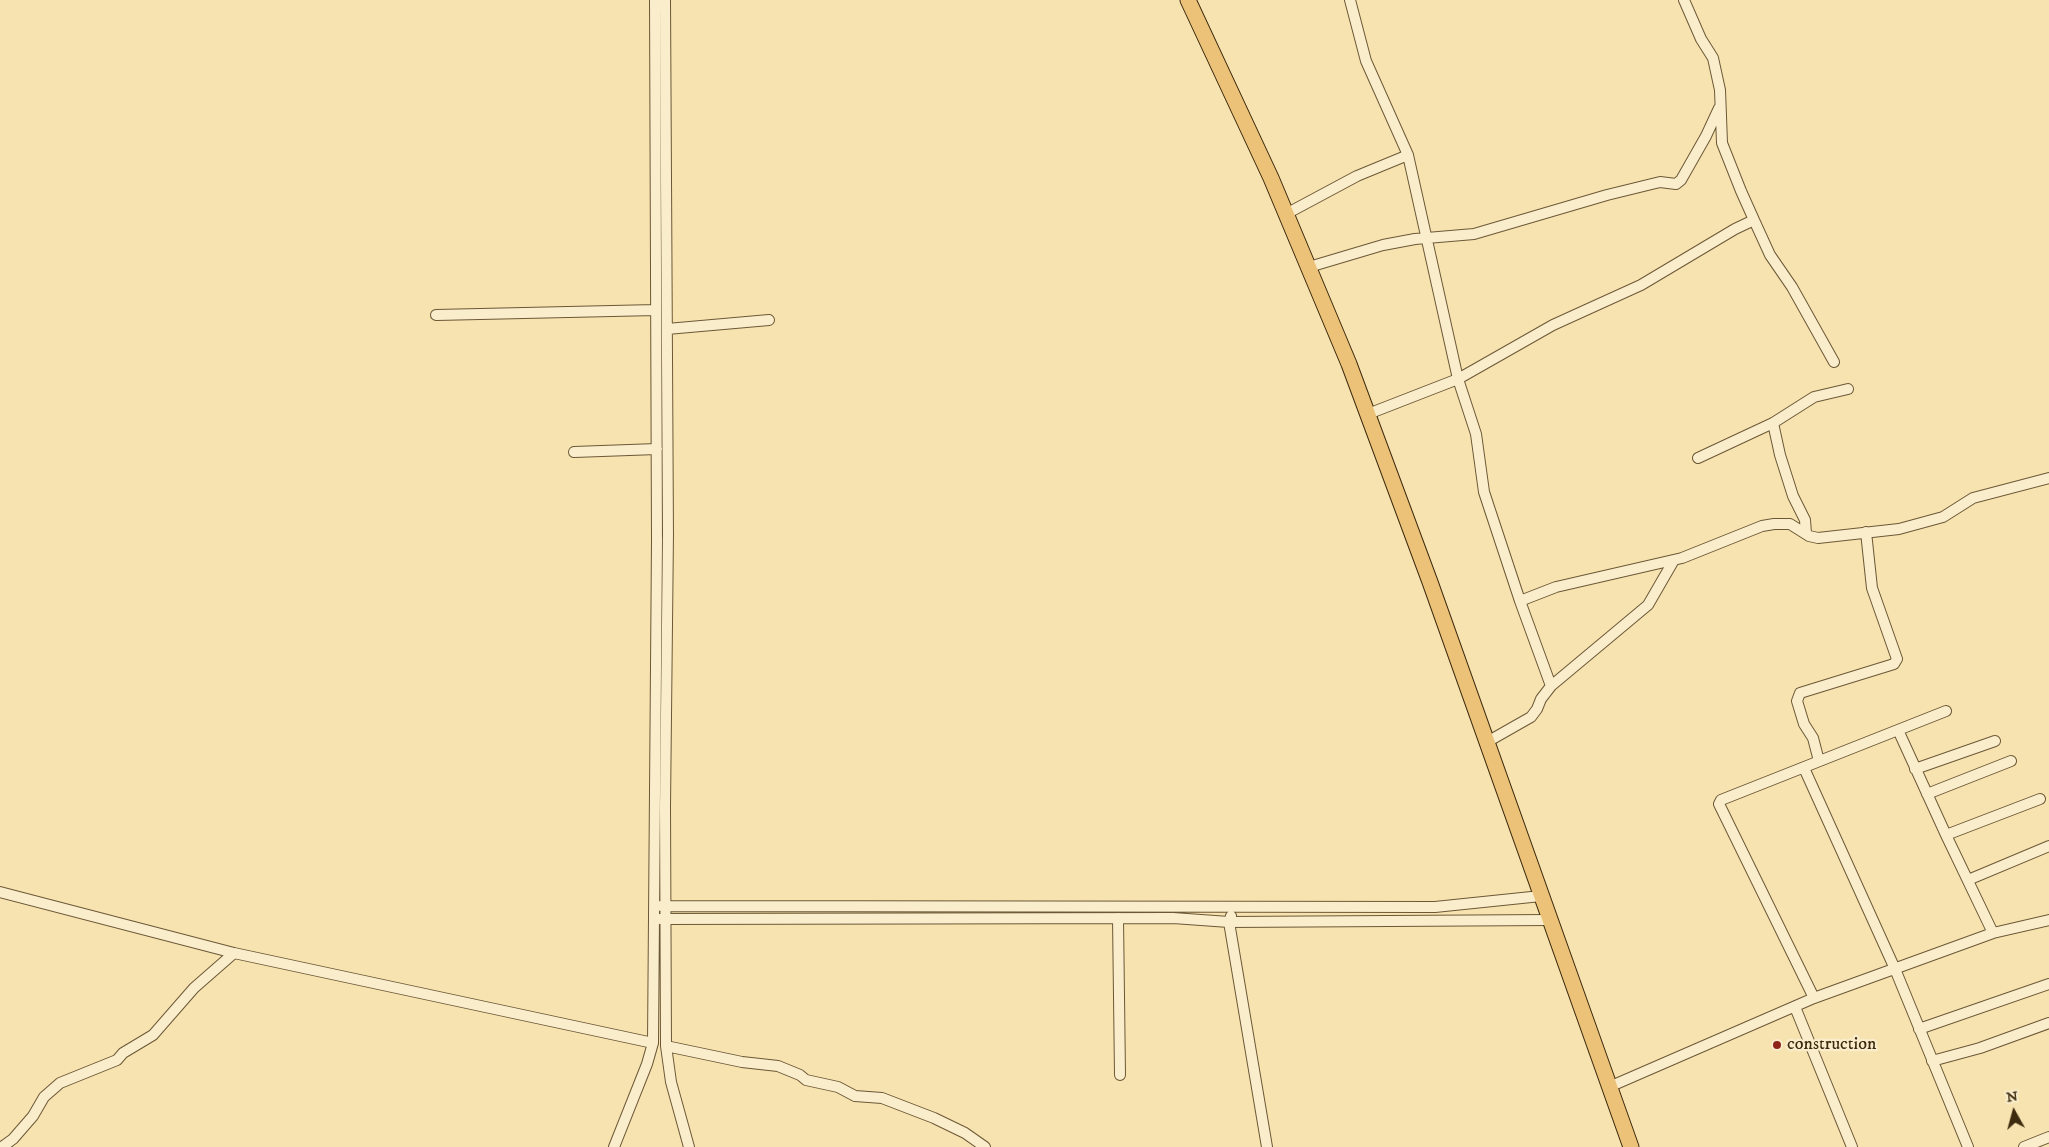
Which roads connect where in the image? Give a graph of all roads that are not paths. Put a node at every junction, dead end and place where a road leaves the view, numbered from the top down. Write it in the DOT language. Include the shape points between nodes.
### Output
graph roads {
  1 [pos="655,0"];
  2 [pos="666,0"];
  3 [pos="1188,0"];
  4 [pos="1350,0"];
  5 [pos="1684,0"];
  6 [pos="1721,104"];
  7 [pos="1408,155"];
  8 [pos="1286,214"];
  9 [pos="1754,220"];
  10 [pos="1427,238"];
  11 [pos="1309,267"];
  12 [pos="656,310"];
  13 [pos="436,314"];
  14 [pos="769,320"];
  15 [pos="667,329"];
  16 [pos="1834,362"];
  17 [pos="1458,379"];
  18 [pos="1848,389"];
  19 [pos="1368,414"];
  20 [pos="1773,423"];
  21 [pos="657,449"];
  22 [pos="574,452"];
  23 [pos="1698,458"];
  24 [pos="2049,478"];
  25 [pos="1866,532"];
  26 [pos="1806,533"];
  27 [pos="1674,560"];
  28 [pos="1520,600"];
  29 [pos="1551,686"];
  30 [pos="1946,711"];
  31 [pos="1898,730"];
  32 [pos="1995,741"];
  33 [pos="1487,742"];
  34 [pos="1819,761"];
  35 [pos="2011,761"];
  36 [pos="1804,768"];
  37 [pos="1915,769"];
  38 [pos="1926,794"];
  39 [pos="2040,799"];
  40 [pos="1946,835"];
  41 [pos="2049,846"];
  42 [pos="1968,880"];
  43 [pos="0,892"];
  44 [pos="1542,896"];
  45 [pos="654,905"];
  46 [pos="666,906"];
  47 [pos="1233,907"];
  48 [pos="1118,918"];
  49 [pos="654,919"];
  50 [pos="666,919"];
  51 [pos="1549,920"];
  52 [pos="2049,920"];
  53 [pos="1229,922"];
  54 [pos="1993,933"];
  55 [pos="234,952"];
  56 [pos="1895,969"];
  57 [pos="2049,984"];
  58 [pos="1814,998"];
  59 [pos="1794,1007"];
  60 [pos="2049,1023"];
  61 [pos="1919,1029"];
  62 [pos="653,1043"];
  63 [pos="666,1046"];
  64 [pos="1932,1061"];
  65 [pos="1120,1075"];
  66 [pos="1609,1087"];
  67 [pos="2049,1137"];
  68 [pos="2,1147"];
  69 [pos="614,1147"];
  70 [pos="689,1147"];
  71 [pos="985,1147"];
  72 [pos="1267,1147"];
  73 [pos="1631,1147"];
  74 [pos="1852,1147"];
  75 [pos="1968,1147"];
  76 [pos="2024,1147"];
  1 -- 12 [label="street"];
  2 -- 15 [label="street"];
  3 -- 8 [label="main road"];
  4 -- 7 [label="street" via="1366,61"];
  5 -- 6 [label="street" via="1713,58"];
  6 -- 9 [label="street" via="1722,143"];
  6 -- 10 [label="street" via="1706,136 1676,184 1654,184 1474,234"];
  7 -- 8 [label="street" via="1357,176"];
  7 -- 10 [label="street"];
  8 -- 11 [label="main road"];
  9 -- 16 [label="street" via="1770,255"];
  9 -- 17 [label="street" via="1735,228 1641,285 1553,325"];
  10 -- 11 [label="street" via="1383,245"];
  10 -- 17 [label="street"];
  11 -- 19 [label="main road"];
  12 -- 13 [label="street"];
  12 -- 21 [label="street"];
  14 -- 15 [label="street"];
  15 -- 46 [label="street"];
  17 -- 19 [label="street"];
  17 -- 28 [label="street" via="1476,434 1484,492"];
  18 -- 20 [label="street" via="1814,397"];
  19 -- 33 [label="main road"];
  20 -- 23 [label="street"];
  20 -- 26 [label="street" via="1793,496 1805,520"];
  21 -- 22 [label="street"];
  21 -- 45 [label="street"];
  24 -- 25 [label="street" via="1973,498 1943,518 1899,529"];
  25 -- 26 [label="street" via="1818,538"];
  25 -- 34 [label="street" via="1872,588 1897,659 1894,664 1800,693 1797,700"];
  26 -- 27 [label="street" via="1790,524 1762,526"];
  27 -- 28 [label="street" via="1556,587"];
  27 -- 29 [label="street" via="1648,605"];
  28 -- 29 [label="street"];
  29 -- 33 [label="street" via="1531,717"];
  30 -- 31 [label="street"];
  31 -- 34 [label="street"];
  31 -- 37 [label="street"];
  32 -- 37 [label="street"];
  33 -- 44 [label="main road"];
  34 -- 36 [label="street"];
  35 -- 38 [label="street"];
  36 -- 56 [label="street"];
  36 -- 58 [label="street" via="1724,798 1719,804"];
  37 -- 38 [label="street"];
  38 -- 40 [label="street"];
  39 -- 40 [label="street"];
  40 -- 42 [label="street"];
  41 -- 42 [label="street"];
  42 -- 54 [label="street"];
  43 -- 55 [label="street"];
  44 -- 47 [label="street" via="1435,908"];
  44 -- 51 [label="main road"];
  45 -- 46 [label="street"];
  45 -- 49 [label="street"];
  46 -- 47 [label="street"];
  46 -- 50 [label="street"];
  47 -- 53 [label="street"];
  48 -- 50 [label="street"];
  48 -- 53 [label="street"];
  48 -- 65 [label="street"];
  49 -- 50 [label="street"];
  49 -- 62 [label="street"];
  50 -- 63 [label="street"];
  51 -- 53 [label="street"];
  51 -- 66 [label="main road"];
  52 -- 54 [label="street"];
  53 -- 72 [label="street"];
  54 -- 56 [label="street"];
  55 -- 62 [label="street"];
  55 -- 68 [label="street" via="194,988 153,1035 117,1060 60,1083 13,1139"];
  56 -- 58 [label="street"];
  56 -- 61 [label="street"];
  57 -- 61 [label="street"];
  58 -- 59 [label="street"];
  59 -- 66 [label="street"];
  59 -- 74 [label="street"];
  60 -- 64 [label="street"];
  61 -- 64 [label="street"];
  62 -- 69 [label="street"];
  63 -- 70 [label="street" via="671,1082"];
  63 -- 71 [label="street" via="778,1066 806,1080 855,1096 882,1098 966,1133"];
  64 -- 75 [label="street"];
  66 -- 73 [label="main road"];
  67 -- 76 [label="street"];
}
